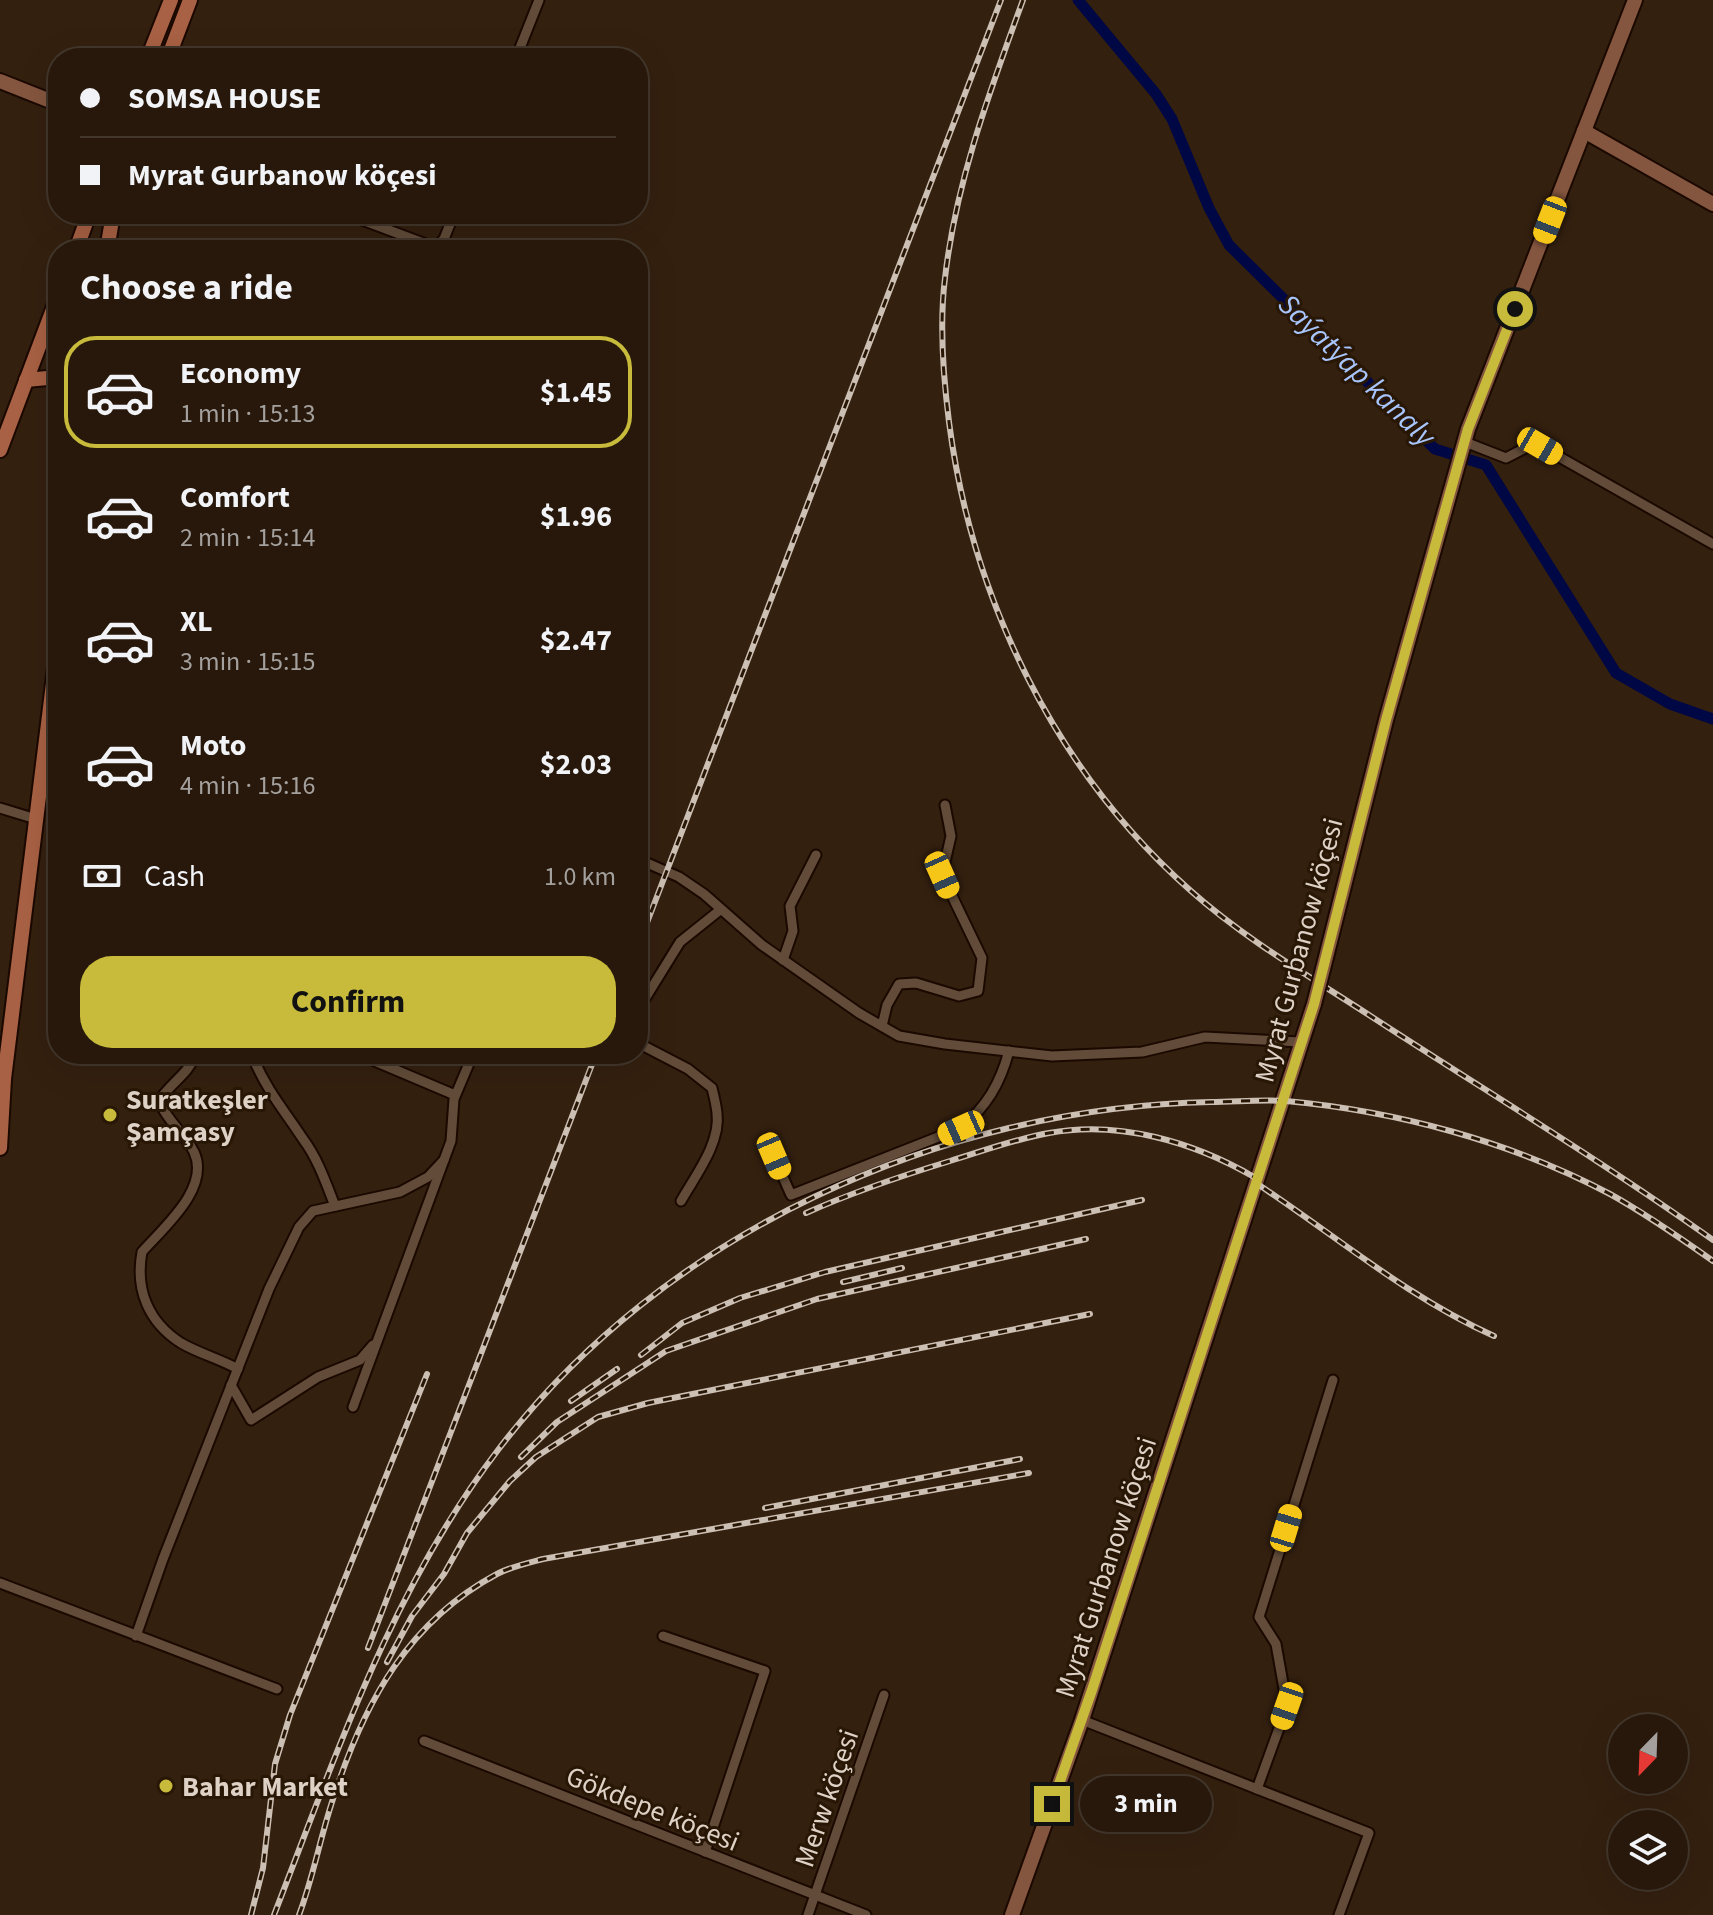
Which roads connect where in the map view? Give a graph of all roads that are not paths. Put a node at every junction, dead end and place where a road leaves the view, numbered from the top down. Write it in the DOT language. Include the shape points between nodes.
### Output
graph roads {
  1 [pos="171,0"];
  2 [pos="190,0"];
  3 [pos="539,0"];
  4 [pos="1635,0"];
  5 [pos="152,48"];
  6 [pos="172,48"];
  7 [pos="520,48"];
  8 [pos="0,81"];
  9 [pos="48,100"];
  10 [pos="1584,131"];
  11 [pos="1713,204"];
  12 [pos="371,224"];
  13 [pos="411,240"];
  14 [pos="48,322"];
  15 [pos="48,378"];
  16 [pos="26,380"];
  17 [pos="1465,442"];
  18 [pos="0,450"];
  19 [pos="1713,544"];
  20 [pos="48,723"];
  21 [pos="945,805"];
  22 [pos="0,808"];
  23 [pos="36,819"];
  24 [pos="816,855"];
  25 [pos="648,863"];
  26 [pos="720,910"];
  27 [pos="783,960"];
  28 [pos="648,994"];
  29 [pos="882,1026"];
  30 [pos="1301,1042"];
  31 [pos="648,1048"];
  32 [pos="1009,1051"];
  33 [pos="192,1064"];
  34 [pos="256,1064"];
  35 [pos="382,1064"];
  36 [pos="469,1064"];
  37 [pos="455,1095"];
  38 [pos="2,1097"];
  39 [pos="767,1141"];
  40 [pos="0,1148"];
  41 [pos="444,1160"];
  42 [pos="681,1201"];
  43 [pos="335,1206"];
  44 [pos="377,1340"];
  45 [pos="238,1369"];
  46 [pos="1333,1380"];
  47 [pos="231,1385"];
  48 [pos="353,1407"];
  49 [pos="0,1583"];
  50 [pos="136,1636"];
  51 [pos="663,1636"];
  52 [pos="277,1689"];
  53 [pos="884,1695"];
  54 [pos="1082,1720"];
  55 [pos="424,1741"];
  56 [pos="1257,1789"];
  57 [pos="705,1852"];
  58 [pos="815,1895"];
  59 [pos="808,1915"];
  60 [pos="866,1915"];
  61 [pos="1012,1915"];
  62 [pos="1339,1915"];
  1 -- 5 [label="main road"];
  2 -- 6 [label="main road"];
  3 -- 7 [label="street"];
  4 -- 10 [label="street, Myrat Gurbanow köçesi"];
  8 -- 9 [label="street"];
  10 -- 11 [label="street"];
  10 -- 17 [label="street, Myrat Gurbanow köçesi"];
  12 -- 13 [label="street"];
  14 -- 16 [label="main road"];
  15 -- 16 [label="main road"];
  16 -- 18 [label="main road"];
  17 -- 19 [label="street" via="1506,458 1540,446"];
  17 -- 30 [label="street, Myrat Gurbanow köçesi, bridge"];
  20 -- 23 [label="main road"];
  21 -- 29 [label="street" via="951,836 942,875 982,958 978,991 959,996 916,983 899,984"];
  22 -- 23 [label="street"];
  23 -- 38 [label="main road"];
  24 -- 27 [label="street" via="790,906 793,931"];
  25 -- 26 [label="street" via="679,877"];
  26 -- 27 [label="street"];
  26 -- 28 [label="street" via="680,942"];
  27 -- 29 [label="street"];
  29 -- 32 [label="street" via="899,1036"];
  30 -- 32 [label="street" via="1205,1037 1142,1052 1052,1056"];
  30 -- 54 [label="street, Myrat Gurbanow köçesi"];
  31 -- 42 [label="street" via="712,1088 718,1116 715,1135"];
  32 -- 39 [label="street" via="992,1096 961,1128 791,1195"];
  33 -- 45 [label="street" via="159,1101 195,1154 196,1174 190,1196 142,1252 142,1298 181,1343"];
  34 -- 43 [label="street" via="271,1095 305,1140"];
  35 -- 37 [label="street"];
  36 -- 37 [label="street"];
  37 -- 41 [label="street"];
  38 -- 40 [label="main road"];
  41 -- 43 [label="street" via="428,1177 400,1192"];
  41 -- 44 [label="street"];
  43 -- 45 [label="street" via="313,1211 299,1227"];
  44 -- 47 [label="street" via="360,1360 318,1377 251,1420"];
  44 -- 48 [label="street"];
  45 -- 47 [label="street"];
  46 -- 56 [label="street" via="1259,1617 1276,1644 1287,1706"];
  47 -- 50 [label="street"];
  49 -- 50 [label="street"];
  50 -- 52 [label="street"];
  51 -- 57 [label="street" via="765,1671"];
  53 -- 58 [label="street, Merw köçesi"];
  54 -- 56 [label="street"];
  54 -- 61 [label="street, Myrat Gurbanow köçesi"];
  55 -- 57 [label="street, Gökdepe köçesi"];
  56 -- 62 [label="street" via="1369,1833"];
  57 -- 58 [label="street, Gökdepe köçesi"];
  58 -- 59 [label="street, Merw köçesi"];
  58 -- 60 [label="street, Gökdepe köçesi"];
}
